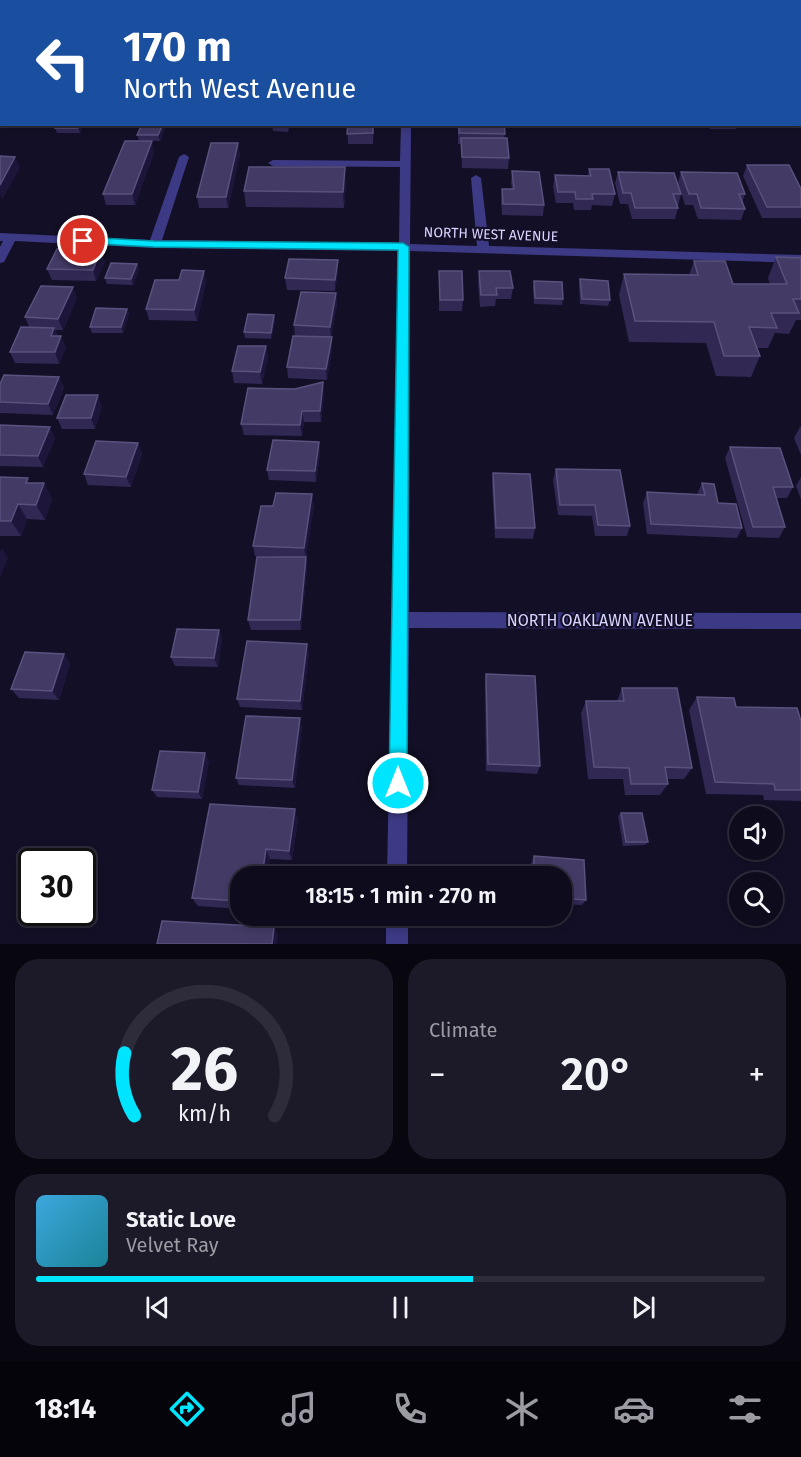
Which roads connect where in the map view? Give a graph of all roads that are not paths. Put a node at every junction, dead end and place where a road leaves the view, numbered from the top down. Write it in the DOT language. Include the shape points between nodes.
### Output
graph roads {
  1 [pos="406,126"];
  2 [pos="183,157"];
  3 [pos="273,163"];
  4 [pos="406,164"];
  5 [pos="476,178"];
  6 [pos="5,237"];
  7 [pos="154,244"];
  8 [pos="403,247"];
  9 [pos="483,249"];
  10 [pos="0,259"];
  11 [pos="801,259"];
  12 [pos="400,620"];
  13 [pos="801,621"];
  14 [pos="397,866"];
  15 [pos="397,926"];
  16 [pos="397,944"];
  1 -- 4 [label="street"];
  2 -- 7 [label="street"];
  3 -- 4 [label="street"];
  4 -- 8 [label="street"];
  5 -- 9 [label="street"];
  6 -- 7 [label="street, NORTH WEST AVENUE"];
  6 -- 10 [label="street"];
  7 -- 8 [label="street, NORTH WEST AVENUE"];
  8 -- 9 [label="street, NORTH WEST AVENUE"];
  8 -- 12 [label="street"];
  9 -- 11 [label="street, NORTH WEST AVENUE"];
  12 -- 13 [label="street, NORTH OAKLAWN AVENUE"];
  12 -- 14 [label="street"];
  15 -- 16 [label="street"];
}
